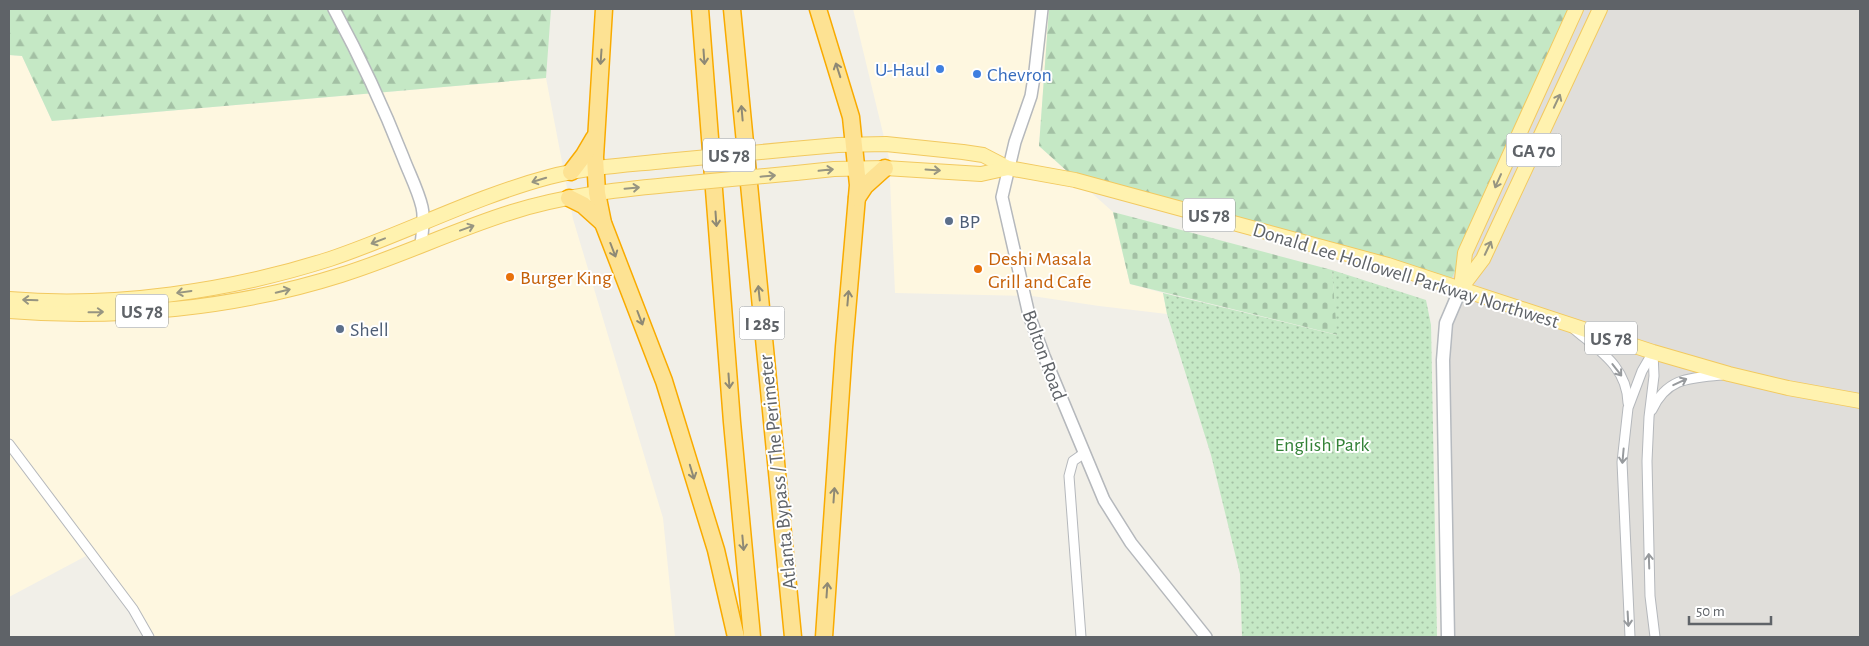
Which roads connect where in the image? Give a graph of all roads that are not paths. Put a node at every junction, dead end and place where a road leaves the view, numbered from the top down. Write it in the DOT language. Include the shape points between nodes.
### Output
graph roads {
  1 [pos="334,9"];
  2 [pos="604,9"];
  3 [pos="700,9"];
  4 [pos="732,9"];
  5 [pos="818,9"];
  6 [pos="1042,9"];
  7 [pos="1576,9"];
  8 [pos="1600,9"];
  9 [pos="596,133"];
  10 [pos="855,145"];
  11 [pos="595,168"];
  12 [pos="857,168"];
  13 [pos="885,168"];
  14 [pos="1008,168"];
  15 [pos="571,172"];
  16 [pos="597,193"];
  17 [pos="569,198"];
  18 [pos="857,198"];
  19 [pos="423,223"];
  20 [pos="603,223"];
  21 [pos="421,245"];
  22 [pos="1461,288"];
  23 [pos="9,299"];
  24 [pos="9,311"];
  25 [pos="1569,325"];
  26 [pos="1653,352"];
  27 [pos="1729,374"];
  28 [pos="1860,401"];
  29 [pos="1628,408"];
  30 [pos="1649,417"];
  31 [pos="9,444"];
  32 [pos="1084,454"];
  33 [pos="149,637"];
  34 [pos="736,637"];
  35 [pos="752,637"];
  36 [pos="792,637"];
  37 [pos="824,637"];
  38 [pos="1081,637"];
  39 [pos="1206,637"];
  40 [pos="1448,637"];
  41 [pos="1630,637"];
  42 [pos="1655,637"];
  1 -- 19 [label="street" via="393,130 422,208"];
  2 -- 9 [label="highway, one-way"];
  3 -- 35 [label="highway, Atlanta Bypass / The Perimeter / I 285, one-way"];
  36 -- 4 [label="highway, Atlanta Bypass / The Perimeter / I 285, one-way"];
  10 -- 5 [label="highway, one-way" via="846,96"];
  6 -- 14 [label="street, Bolton Road" via="1031,96"];
  7 -- 22 [label="main road, GA 70, one-way" via="1465,253"];
  22 -- 8 [label="main road, GA 70, one-way" via="1483,259"];
  9 -- 11 [label="highway"];
  9 -- 15 [label="highway"];
  10 -- 11 [label="main road, Donald Lee Hollowell Parkway Northwest / US 78, bridge"];
  10 -- 12 [label="highway"];
  10 -- 14 [label="main road, Donald Lee Hollowell Parkway Northwest / US 78" via="886,144 983,155"];
  11 -- 15 [label="main road, Donald Lee Hollowell Parkway Northwest / US 78"];
  11 -- 16 [label="highway"];
  12 -- 13 [label="main road, Donald Lee Hollowell Parkway Northwest / US 78"];
  16 -- 12 [label="main road, Donald Lee Hollowell Parkway Northwest / US 78, one-way, bridge"];
  12 -- 18 [label="highway"];
  13 -- 14 [label="main road, Donald Lee Hollowell Parkway Northwest / US 78, one-way" via="981,174"];
  13 -- 18 [label="highway"];
  14 -- 22 [label="main road, Donald Lee Hollowell Parkway Northwest / US 78" via="1075,180 1183,208"];
  14 -- 32 [label="street, Bolton Road" via="1002,197 1029,315"];
  15 -- 19 [label="main road, Donald Lee Hollowell Parkway Northwest / US 78, one-way" via="516,187"];
  16 -- 17 [label="main road, Donald Lee Hollowell Parkway Northwest / US 78"];
  16 -- 20 [label="highway"];
  17 -- 20 [label="highway" via="583,205"];
  21 -- 17 [label="main road, Donald Lee Hollowell Parkway Northwest / US 78, one-way" via="512,212"];
  37 -- 18 [label="highway, one-way"];
  19 -- 21 [label="street"];
  19 -- 23 [label="main road, Donald Lee Hollowell Parkway Northwest / US 78, one-way" via="328,259 232,284 181,293 121,298"];
  20 -- 34 [label="highway, one-way" via="664,380 716,550"];
  24 -- 21 [label="main road, Donald Lee Hollowell Parkway Northwest / US 78, one-way" via="119,312 235,301 342,275"];
  22 -- 25 [label="main road, Donald Lee Hollowell Parkway Northwest / US 78"];
  22 -- 40 [label="main road" via="1446,323 1443,360"];
  25 -- 26 [label="main road, Donald Lee Hollowell Parkway Northwest / US 78"];
  25 -- 29 [label="street, one-way" via="1620,371 1626,385"];
  26 -- 27 [label="main road, Donald Lee Hollowell Parkway Northwest / US 78"];
  26 -- 29 [label="street"];
  26 -- 30 [label="street"];
  27 -- 28 [label="main road, Donald Lee Hollowell Parkway Northwest / US 78"];
  30 -- 27 [label="street, one-way" via="1661,395 1678,381"];
  29 -- 41 [label="street, one-way" via="1622,462"];
  42 -- 30 [label="street, one-way" via="1648,555"];
  31 -- 33 [label="street" via="132,609"];
  32 -- 38 [label="street" via="1073,462 1069,476"];
  32 -- 39 [label="street, Bolton Road" via="1104,500 1131,543"];
}
